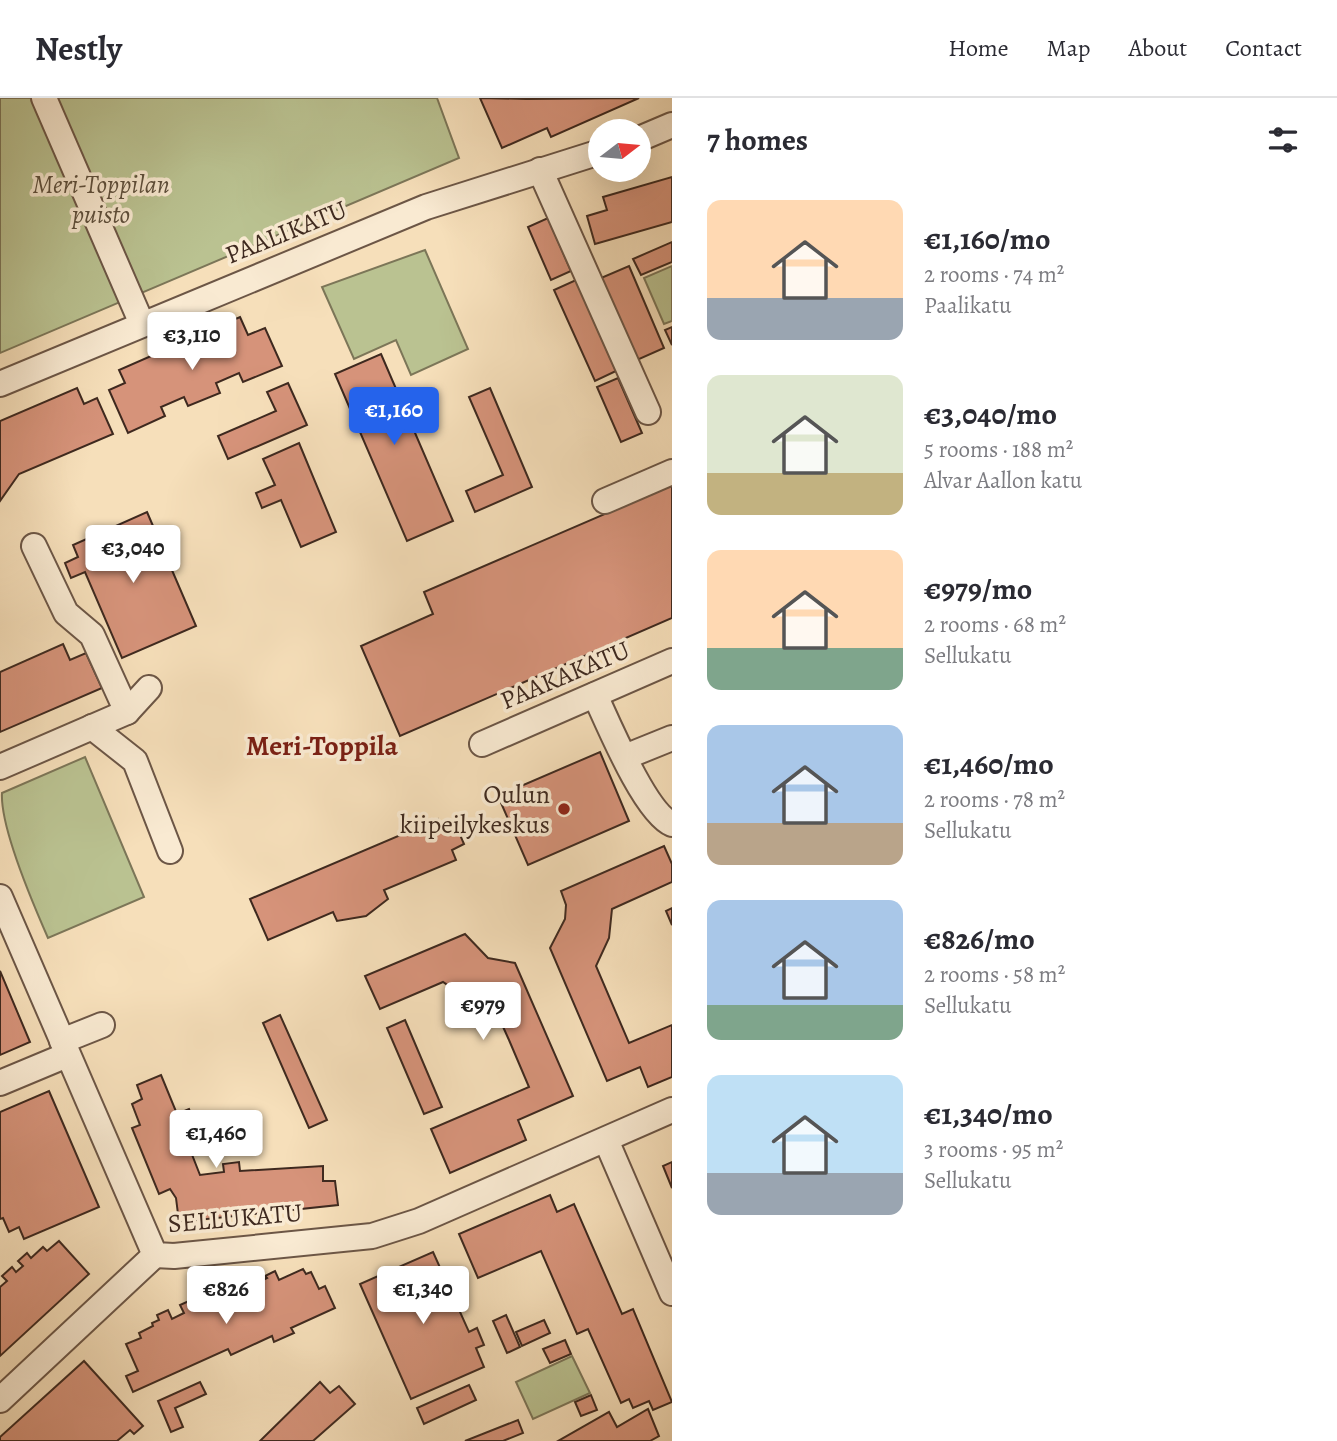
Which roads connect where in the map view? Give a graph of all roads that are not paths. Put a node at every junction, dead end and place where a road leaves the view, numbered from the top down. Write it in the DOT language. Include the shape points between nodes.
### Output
graph roads {
  1 [pos="44,98"];
  2 [pos="672,125"];
  3 [pos="651,134"];
  4 [pos="588,156"];
  5 [pos="540,170"];
  6 [pos="142,324"];
  7 [pos="0,384"];
  8 [pos="648,412"];
  9 [pos="672,472"];
  10 [pos="605,502"];
  11 [pos="34,546"];
  12 [pos="672,662"];
  13 [pos="149,688"];
  14 [pos="595,695"];
  15 [pos="127,712"];
  16 [pos="92,727"];
  17 [pos="672,738"];
  18 [pos="482,744"];
  19 [pos="625,757"];
  20 [pos="0,767"];
  21 [pos="672,824"];
  22 [pos="170,851"];
  23 [pos="0,897"];
  24 [pos="102,1025"];
  25 [pos="65,1048"];
  26 [pos="0,1083"];
  27 [pos="672,1110"];
  28 [pos="606,1140"];
  29 [pos="155,1255"];
  30 [pos="672,1293"];
  31 [pos="0,1400"];
  1 -- 6 [label="street"];
  2 -- 3 [label="street"];
  4 -- 5 [label="street, PAALIKATU"];
  5 -- 6 [label="street, PAALIKATU" via="426,207"];
  5 -- 8 [label="street"];
  6 -- 7 [label="street, PAALIKATU"];
  9 -- 10 [label="street"];
  11 -- 15 [label="street" via="66,613 92,635"];
  12 -- 14 [label="street, PAAKAKATU"];
  13 -- 15 [label="street"];
  14 -- 18 [label="street, PAAKAKATU"];
  14 -- 19 [label="street"];
  15 -- 16 [label="street"];
  16 -- 20 [label="street"];
  16 -- 22 [label="street" via="135,761"];
  17 -- 19 [label="street"];
  19 -- 21 [label="street" via="651,805"];
  23 -- 25 [label="street, SELLUKATU"];
  24 -- 25 [label="street"];
  25 -- 26 [label="street"];
  25 -- 29 [label="street, SELLUKATU"];
  27 -- 28 [label="street"];
  28 -- 29 [label="street, SELLUKATU" via="419,1221 372,1236"];
  28 -- 30 [label="street"];
  29 -- 31 [label="street"];
}
